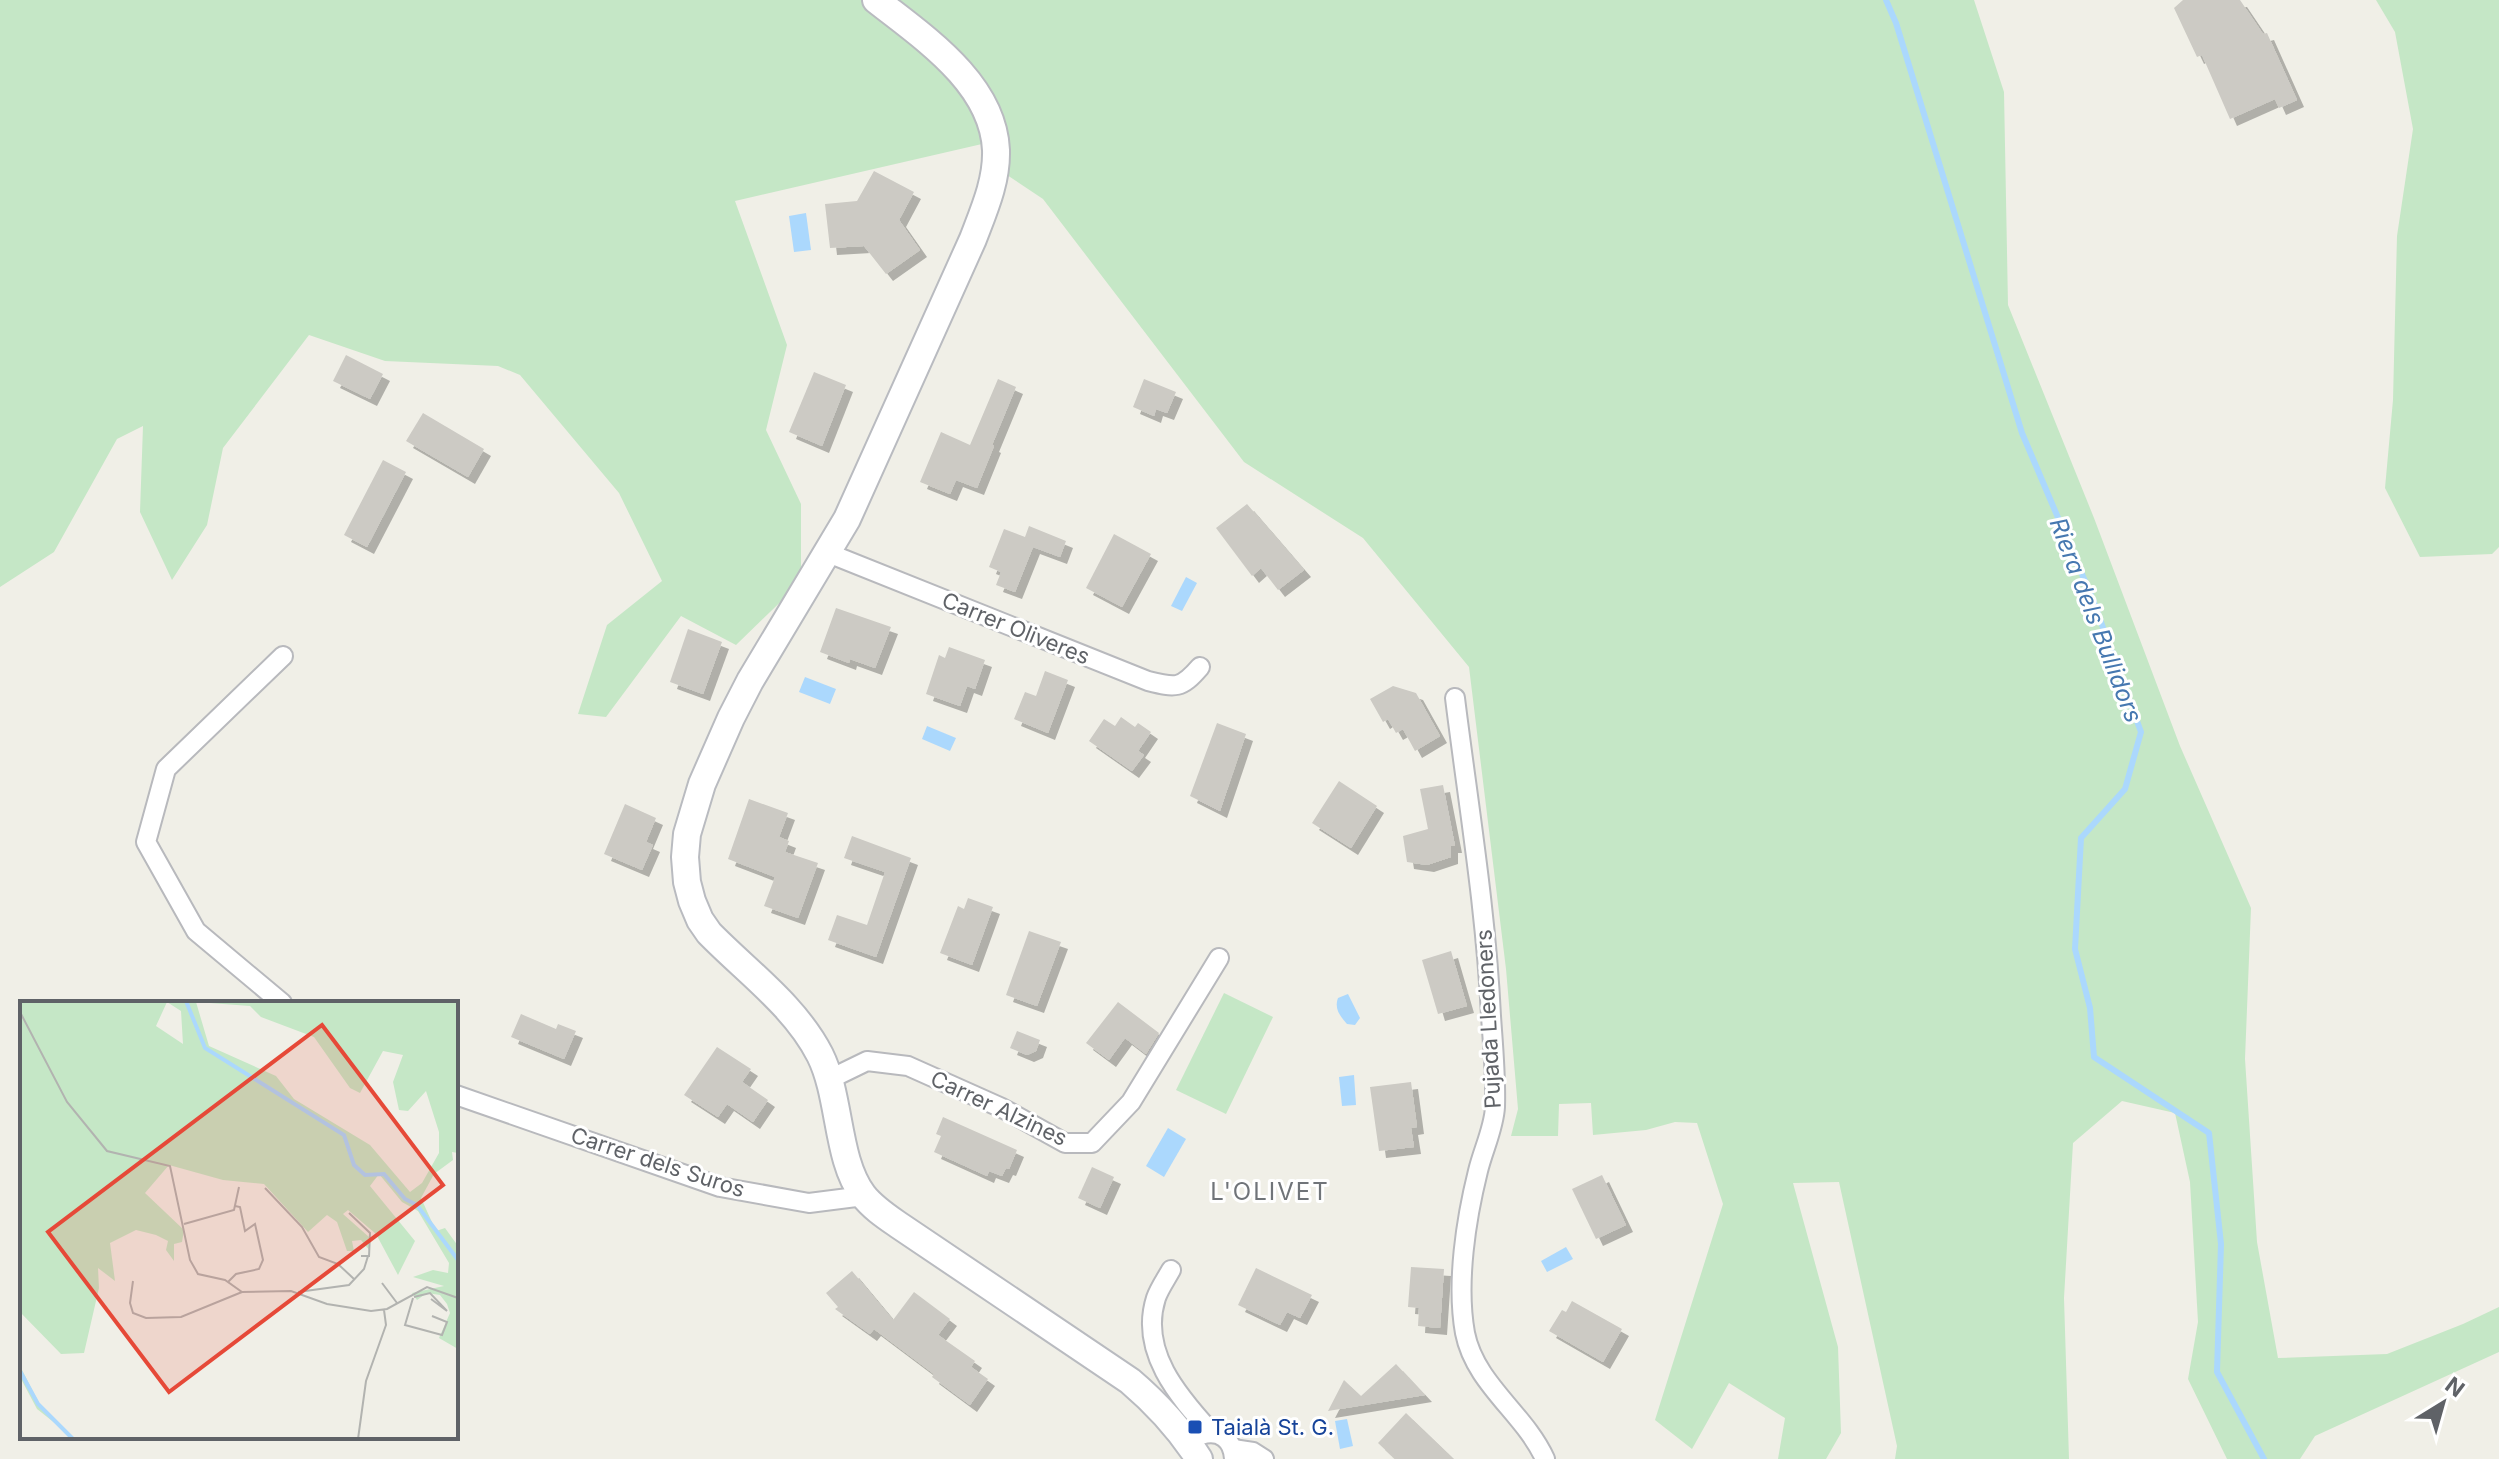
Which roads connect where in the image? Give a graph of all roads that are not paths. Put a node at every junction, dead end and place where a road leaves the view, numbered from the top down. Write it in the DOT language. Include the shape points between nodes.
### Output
graph roads {
  1 [pos="876,0"];
  2 [pos="828,553"];
  3 [pos="283,656"];
  4 [pos="1200,667"];
  5 [pos="1455,698"];
  6 [pos="1219,958"];
  7 [pos="280,1001"];
  8 [pos="830,1079"];
  9 [pos="458,1096"];
  10 [pos="864,1196"];
  11 [pos="1171,1270"];
  12 [pos="1200,1445"];
  13 [pos="1233,1454"];
  14 [pos="1264,1459"];
  15 [pos="1545,1459"];
  1 -- 2 [label="street" via="925,39 971,87 987,114 996,153 989,197 973,239"];
  2 -- 4 [label="street, Carrer Oliveres" via="1148,681 1177,687"];
  2 -- 8 [label="street" via="731,718 698,797 685,857 692,901 704,927 804,1030"];
  3 -- 7 [label="street" via="166,769 146,842 196,931"];
  5 -- 15 [label="street, Pujada Lledoners" via="1489,969 1495,1085 1495,1112 1464,1248 1465,1335 1490,1386"];
  6 -- 8 [label="street, Carrer Alzines" via="1131,1102 1092,1143 1065,1143 908,1066 867,1061"];
  8 -- 10 [label="street" via="852,1176"];
  9 -- 10 [label="street, Carrer dels Suros" via="720,1187 809,1203"];
  10 -- 12 [label="street" via="900,1226 1130,1381"];
  11 -- 12 [label="street" via="1156,1297 1153,1344"];
  12 -- 13 [label="street" via="1225,1437"];
  13 -- 14 [label="street" via="1253,1452"];
}
